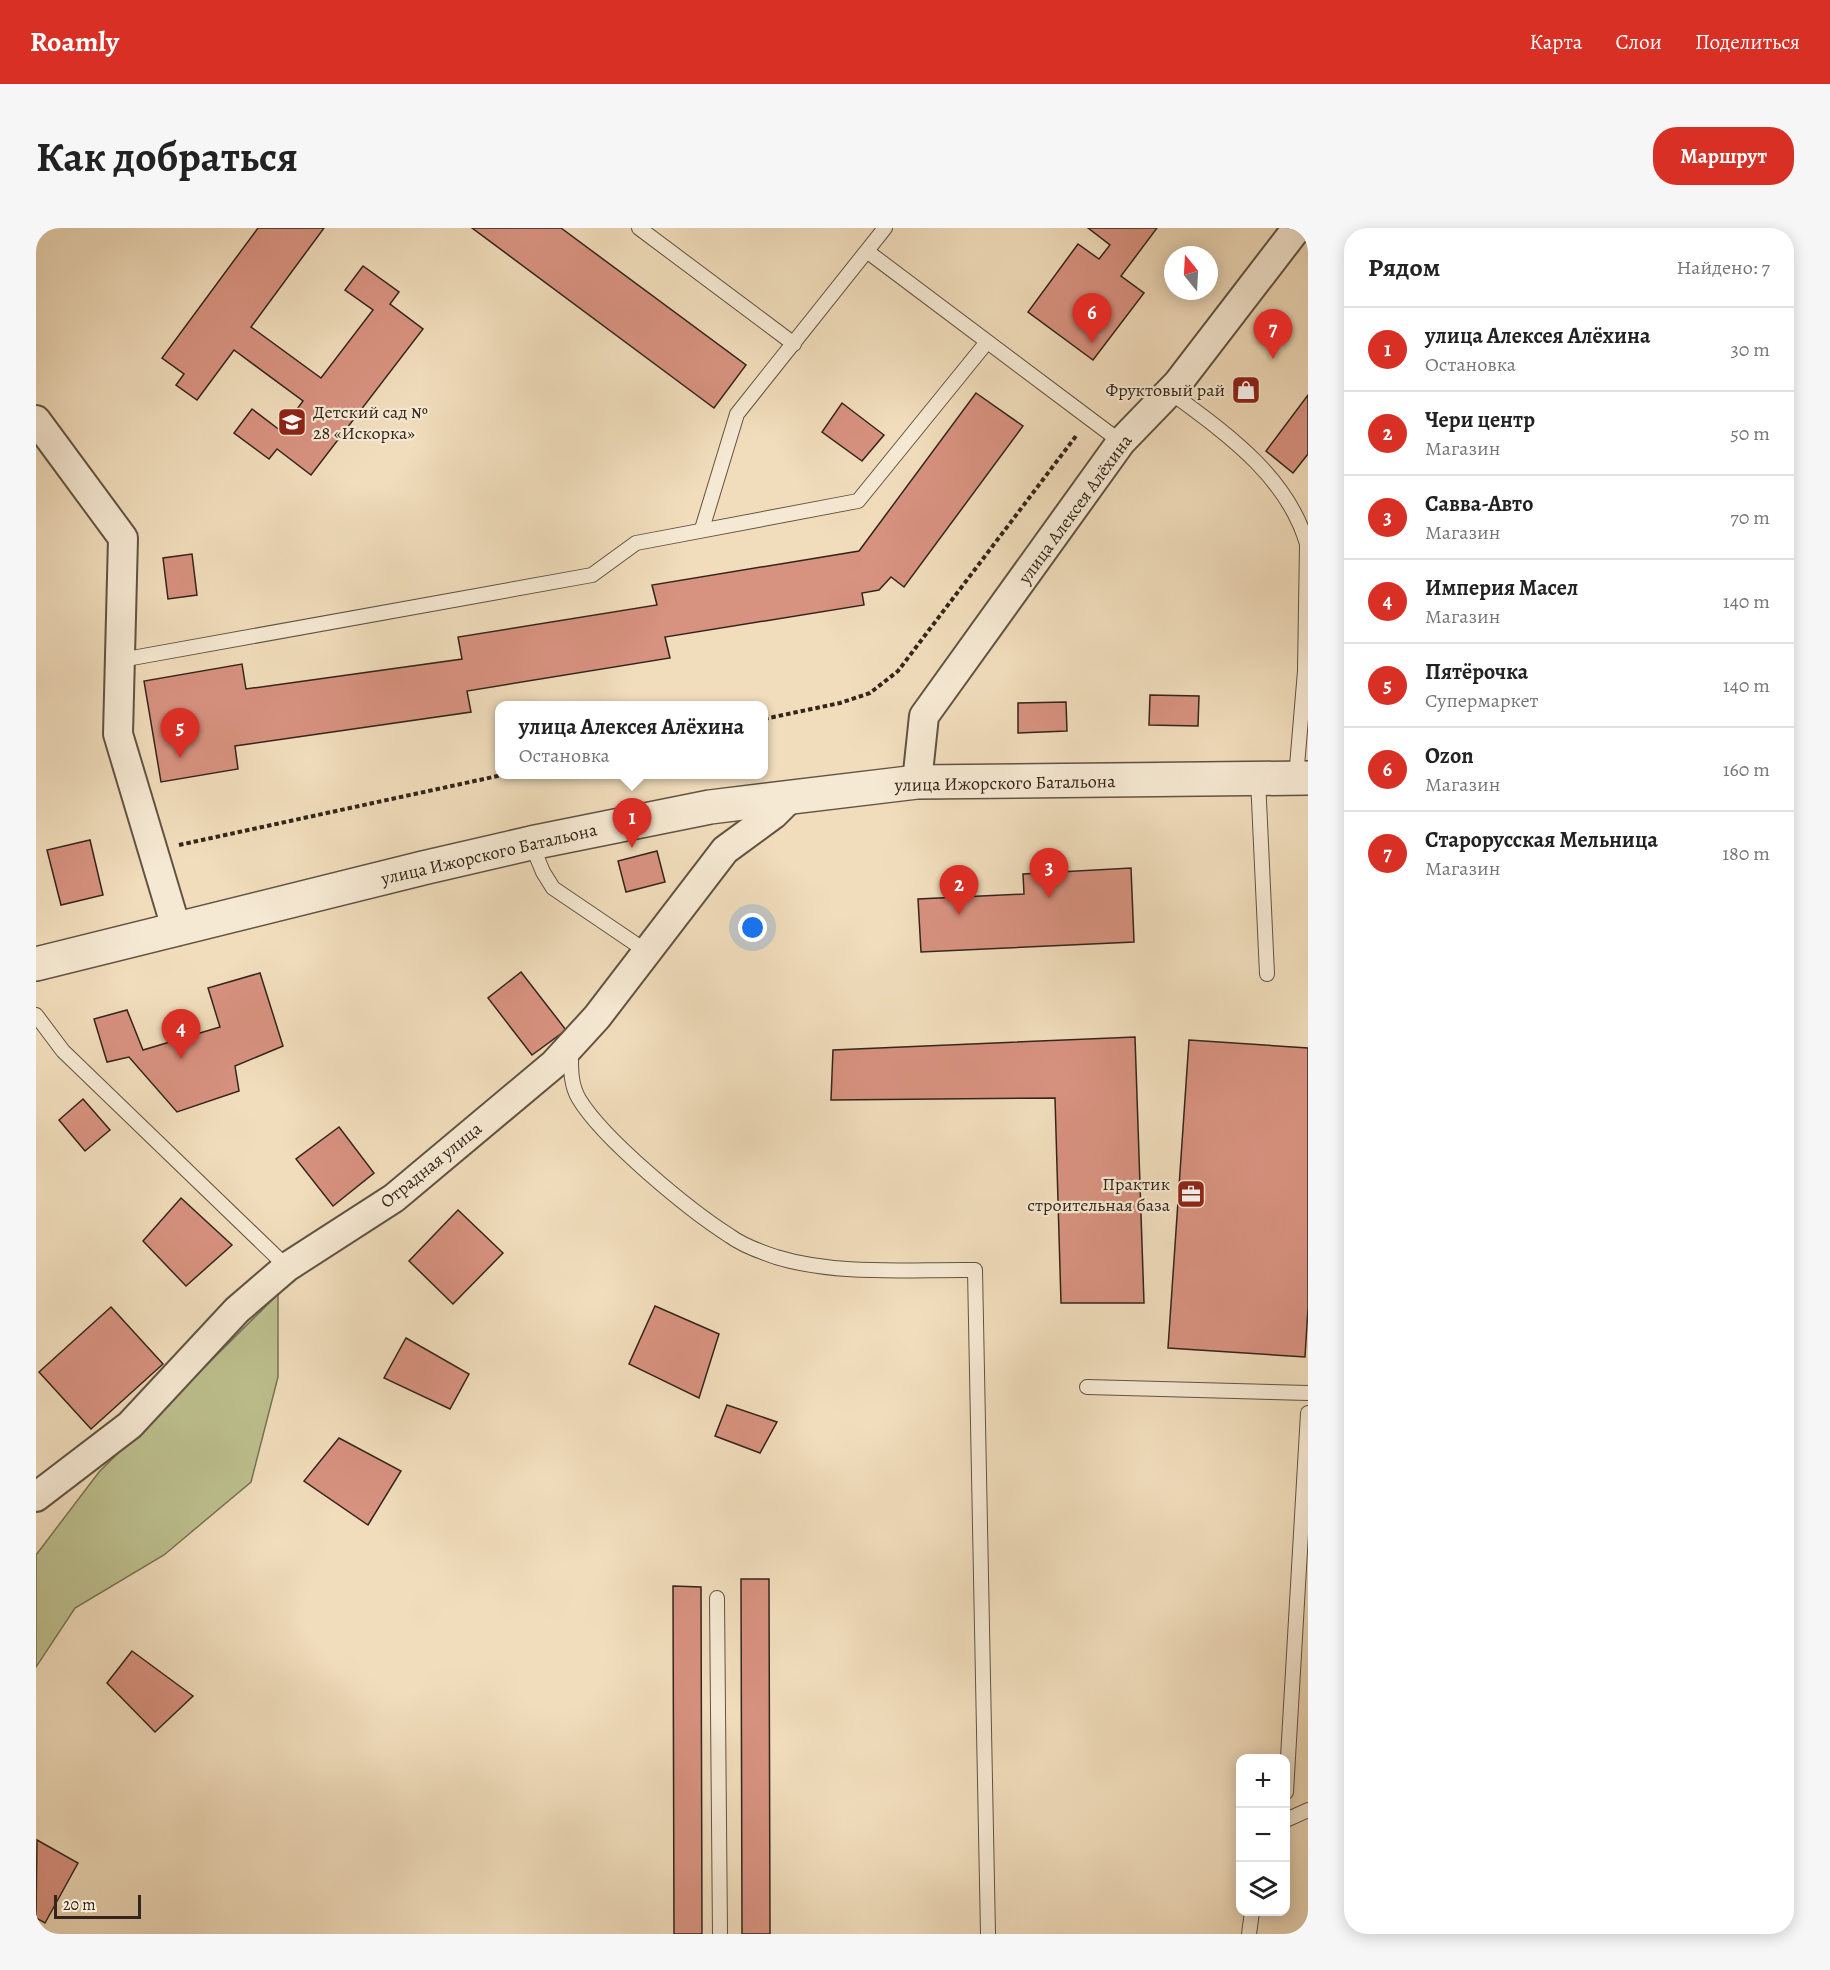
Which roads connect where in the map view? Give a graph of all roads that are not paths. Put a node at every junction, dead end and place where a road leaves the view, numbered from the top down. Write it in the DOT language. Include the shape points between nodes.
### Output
graph roads {
  1 [pos="639,228"];
  2 [pos="885,228"];
  3 [pos="1297,228"];
  4 [pos="868,252"];
  5 [pos="987,342"];
  6 [pos="794,344"];
  7 [pos="1170,392"];
  8 [pos="36,420"];
  9 [pos="1121,442"];
  10 [pos="702,529"];
  11 [pos="1308,544"];
  12 [pos="121,660"];
  13 [pos="1306,671"];
  14 [pos="1302,778"];
  15 [pos="1258,779"];
  16 [pos="917,782"];
  17 [pos="791,797"];
  18 [pos="531,843"];
  19 [pos="177,931"];
  20 [pos="646,951"];
  21 [pos="36,964"];
  22 [pos="1267,974"];
  23 [pos="36,1015"];
  24 [pos="571,1045"];
  25 [pos="287,1267"];
  26 [pos="1086,1387"];
  27 [pos="1308,1393"];
  28 [pos="1308,1413"];
  29 [pos="36,1497"];
  30 [pos="717,1598"];
  31 [pos="1288,1754"];
  32 [pos="1308,1810"];
  33 [pos="1290,1818"];
  34 [pos="1251,1916"];
  35 [pos="720,1934"];
  36 [pos="988,1934"];
  37 [pos="1249,1934"];
  1 -- 6 [label="lane"];
  2 -- 4 [label="lane"];
  3 -- 7 [label="street, улица Алексея Алёхина"];
  4 -- 5 [label="lane"];
  4 -- 6 [label="lane"];
  5 -- 9 [label="lane"];
  5 -- 10 [label="lane" via="858,501"];
  6 -- 10 [label="lane" via="737,414"];
  7 -- 9 [label="street, улица Алексея Алёхина"];
  7 -- 11 [label="lane" via="1234,439 1278,487"];
  8 -- 12 [label="street" via="123,538"];
  9 -- 16 [label="street, улица Алексея Алёхина" via="924,716"];
  10 -- 12 [label="lane" via="636,543 592,574"];
  11 -- 13 [label="lane"];
  12 -- 19 [label="street" via="118,734"];
  13 -- 14 [label="lane"];
  14 -- 15 [label="street, улица Ижорского Батальона"];
  15 -- 16 [label="street, улица Ижорского Батальона"];
  15 -- 22 [label="lane"];
  16 -- 17 [label="street, улица Ижорского Батальона"];
  17 -- 18 [label="street, улица Ижорского Батальона" via="710,807"];
  17 -- 20 [label="street, Отрадная улица" via="725,850"];
  18 -- 19 [label="street, улица Ижорского Батальона"];
  18 -- 20 [label="lane" via="553,888"];
  19 -- 21 [label="street, улица Ижорского Батальона"];
  20 -- 24 [label="street, Отрадная улица"];
  23 -- 25 [label="lane" via="63,1051"];
  24 -- 25 [label="street, Отрадная улица" via="554,1064 394,1198"];
  24 -- 36 [label="lane" via="570,1074 578,1097 595,1121 731,1237 775,1257 826,1267 975,1270"];
  25 -- 29 [label="street, Отрадная улица" via="237,1310 130,1425"];
  26 -- 27 [label="lane"];
  28 -- 31 [label="lane"];
  30 -- 35 [label="lane"];
  32 -- 33 [label="lane"];
  34 -- 37 [label="lane"];
}
